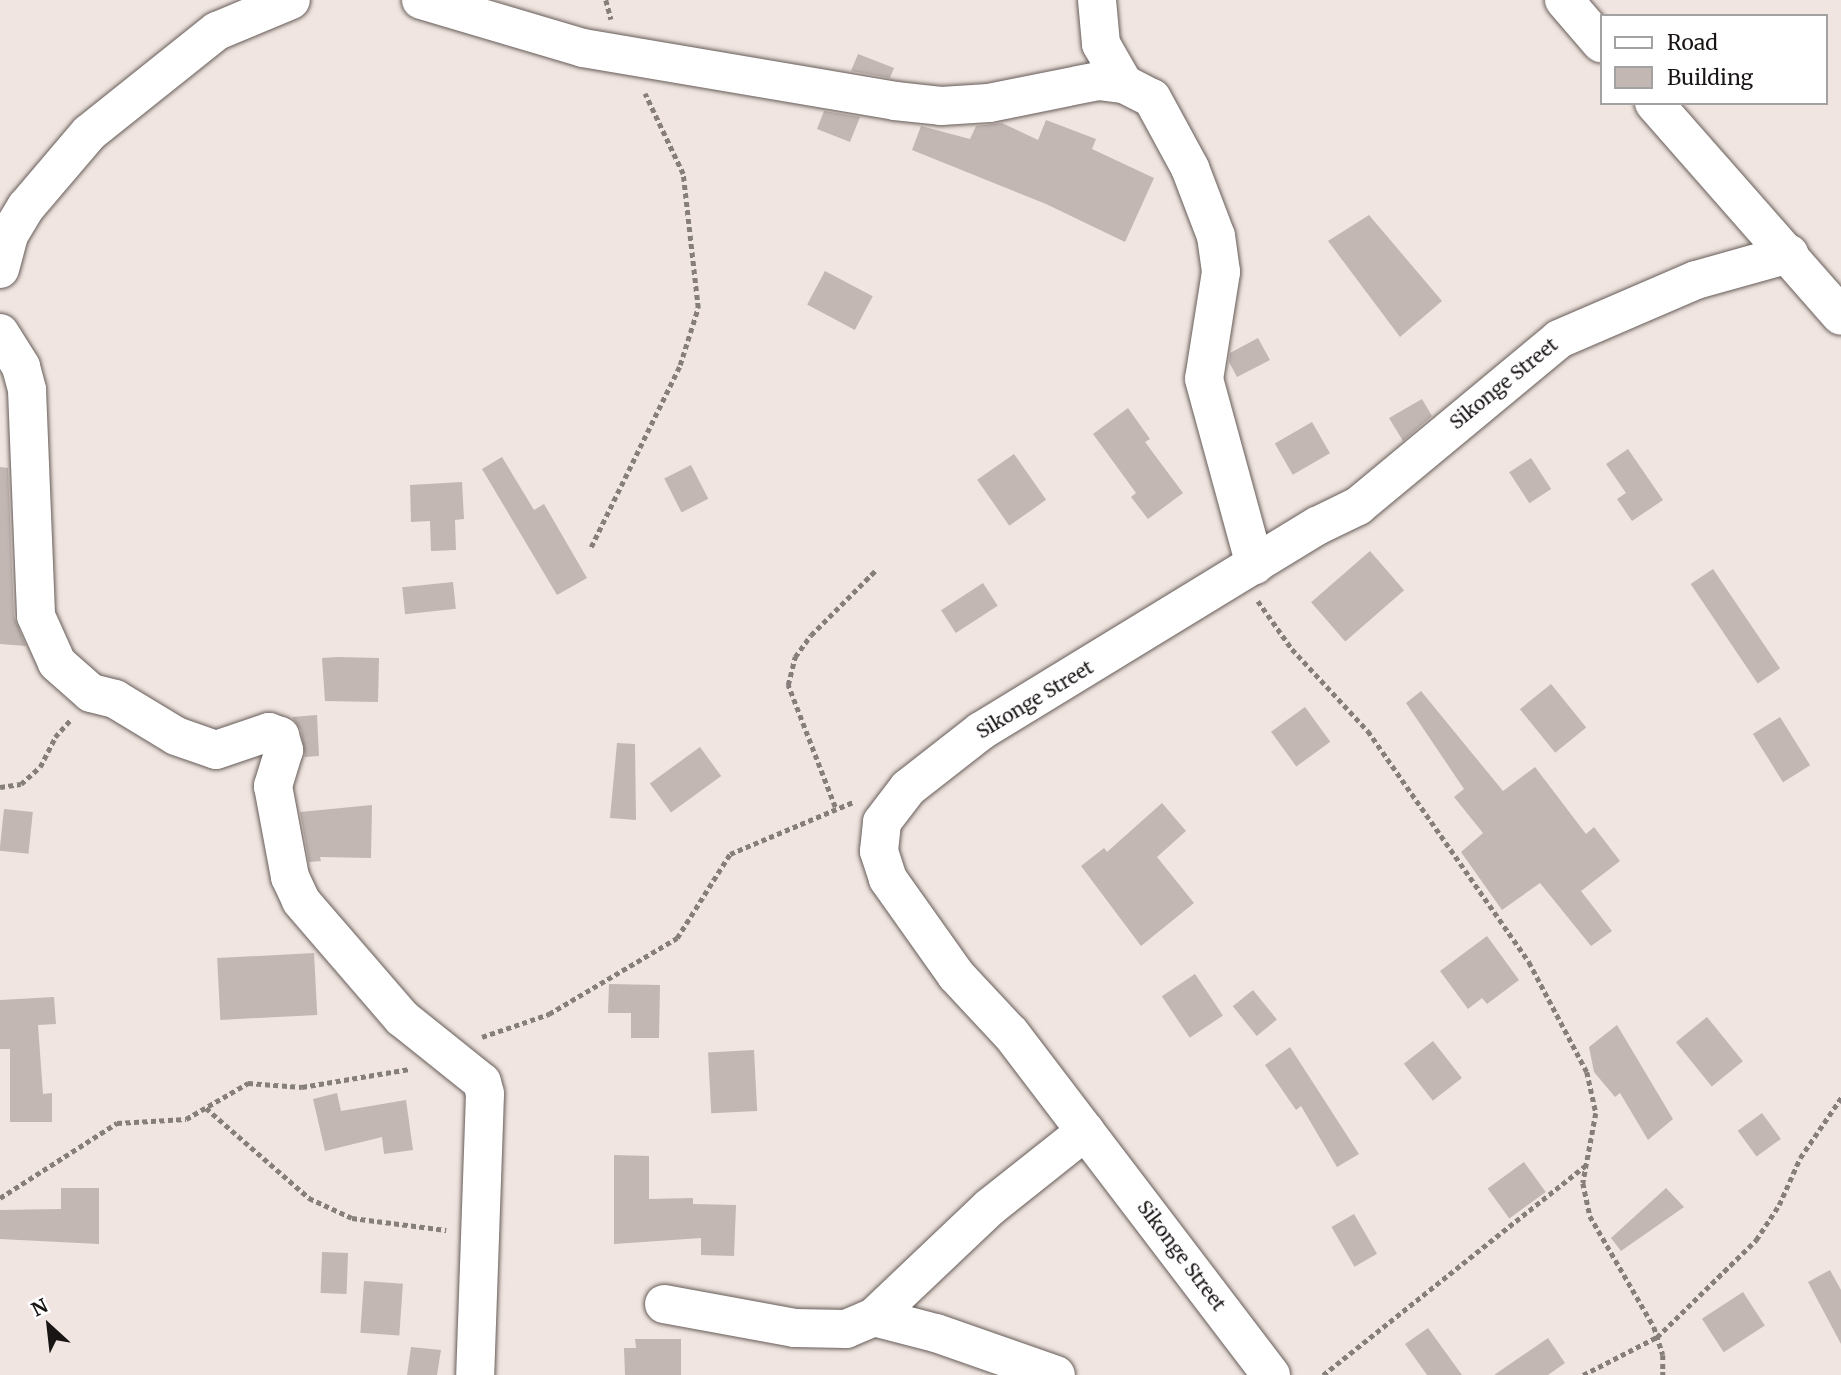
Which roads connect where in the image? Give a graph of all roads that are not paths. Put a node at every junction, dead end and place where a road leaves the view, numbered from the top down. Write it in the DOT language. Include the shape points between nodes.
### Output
graph roads {
  1 [pos="291,0"];
  2 [pos="421,0"];
  3 [pos="1097,0"];
  4 [pos="1564,0"];
  5 [pos="223,15"];
  6 [pos="1600,42"];
  7 [pos="1124,84"];
  8 [pos="1656,105"];
  9 [pos="1789,254"];
  10 [pos="1,264"];
  11 [pos="1841,316"];
  12 [pos="0,333"];
  13 [pos="1249,569"];
  14 [pos="1086,1131"];
  15 [pos="664,1304"];
  16 [pos="874,1317"];
  17 [pos="475,1375"];
  18 [pos="1056,1375"];
  19 [pos="1271,1375"];
  1 -- 5 [label="street"];
  2 -- 7 [label="street" via="583,48 696,71 941,106 989,103 1098,81"];
  3 -- 7 [label="street" via="1101,44"];
  4 -- 6 [label="street"];
  5 -- 10 [label="street" via="89,133 26,207 9,234"];
  7 -- 13 [label="street" via="1152,98 1168,121 1216,236 1221,272 1204,379"];
  8 -- 9 [label="street"];
  9 -- 11 [label="street"];
  9 -- 13 [label="street, Sikonge Street" via="1696,280 1559,339 1358,506"];
  12 -- 17 [label="street" via="21,367 27,390 36,616 57,663 91,693 115,699 176,736 216,750 269,732 279,736 284,750 273,786 290,877 301,901 371,986 402,1018 475,1073 485,1094"];
  13 -- 14 [label="street, Sikonge Street" via="981,731 908,788 882,822 879,852 888,879 956,975 1010,1033"];
  14 -- 16 [label="street" via="990,1206"];
  14 -- 19 [label="street, Sikonge Street"];
  15 -- 16 [label="street" via="794,1328 846,1329"];
  16 -- 18 [label="street" via="936,1333"];
}
